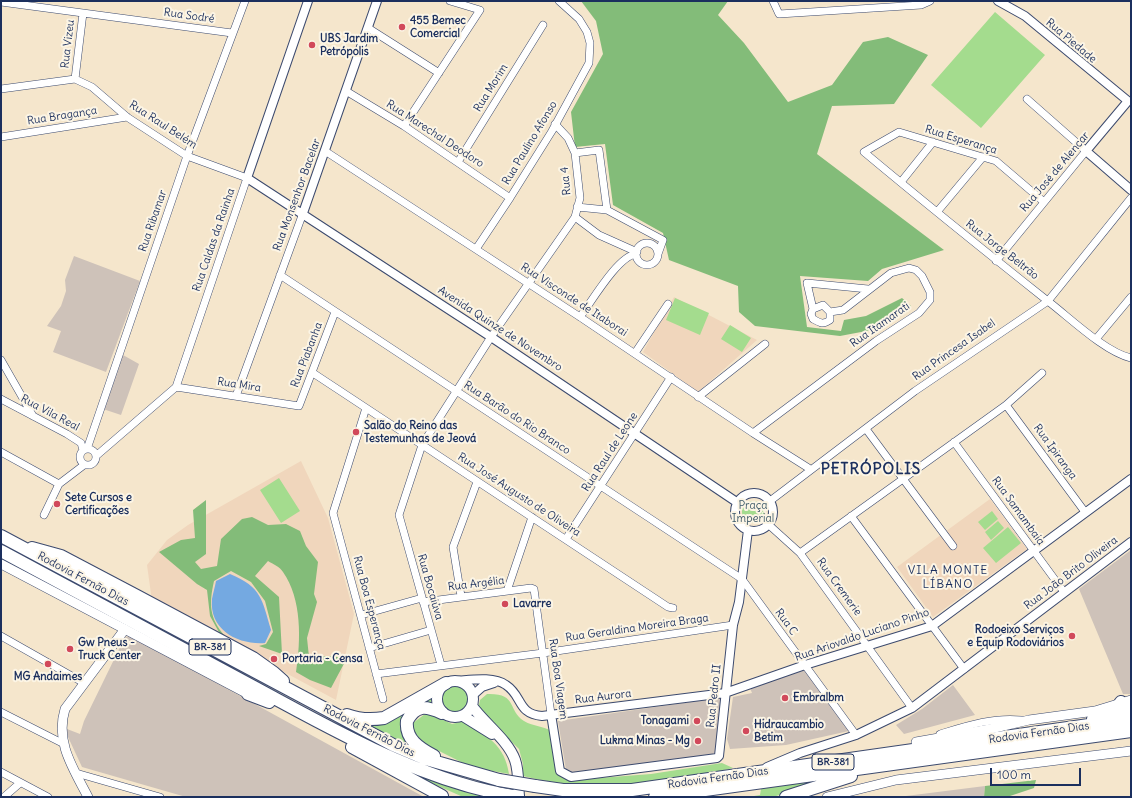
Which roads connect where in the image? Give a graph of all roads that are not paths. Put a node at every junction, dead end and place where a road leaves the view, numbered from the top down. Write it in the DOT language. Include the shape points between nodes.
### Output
graph roads {
  1 [pos="245,1"];
  2 [pos="308,1"];
  3 [pos="377,1"];
  4 [pos="450,1"];
  5 [pos="559,1"];
  6 [pos="773,1"];
  7 [pos="930,1"];
  8 [pos="998,1"];
  9 [pos="1,2"];
  10 [pos="83,13"];
  11 [pos="543,25"];
  12 [pos="368,28"];
  13 [pos="232,33"];
  14 [pos="440,73"];
  15 [pos="75,79"];
  16 [pos="1,89"];
  17 [pos="346,91"];
  18 [pos="1027,99"];
  19 [pos="1130,99"];
  20 [pos="127,117"];
  21 [pos="555,124"];
  22 [pos="404,126"];
  23 [pos="1,137"];
  24 [pos="933,142"];
  25 [pos="325,151"];
  26 [pos="1086,151"];
  27 [pos="864,152"];
  28 [pos="575,153"];
  29 [pos="187,156"];
  30 [pos="983,157"];
  31 [pos="458,162"];
  32 [pos="247,178"];
  33 [pos="901,182"];
  34 [pos="1131,190"];
  35 [pos="510,198"];
  36 [pos="1131,198"];
  37 [pos="1044,202"];
  38 [pos="578,208"];
  39 [pos="607,210"];
  40 [pos="936,212"];
  41 [pos="303,213"];
  42 [pos="575,217"];
  43 [pos="476,248"];
  44 [pos="636,253"];
  45 [pos="658,254"];
  46 [pos="996,261"];
  47 [pos="280,275"];
  48 [pos="528,283"];
  49 [pos="868,289"];
  50 [pos="1131,297"];
  51 [pos="1048,301"];
  52 [pos="668,304"];
  53 [pos="813,309"];
  54 [pos="335,312"];
  55 [pos="830,312"];
  56 [pos="580,317"];
  57 [pos="491,337"];
  58 [pos="1096,339"];
  59 [pos="765,344"];
  60 [pos="635,353"];
  61 [pos="1131,358"];
  62 [pos="1,360"];
  63 [pos="313,373"];
  64 [pos="1042,373"];
  65 [pos="671,377"];
  66 [pos="176,387"];
  67 [pos="456,392"];
  68 [pos="236,396"];
  69 [pos="698,397"];
  70 [pos="1,399"];
  71 [pos="1006,405"];
  72 [pos="299,406"];
  73 [pos="366,408"];
  74 [pos="33,416"];
  75 [pos="866,429"];
  76 [pos="636,433"];
  77 [pos="753,433"];
  78 [pos="954,442"];
  79 [pos="422,445"];
  80 [pos="85,450"];
  81 [pos="1,452"];
  82 [pos="96,456"];
  83 [pos="84,465"];
  84 [pos="810,469"];
  85 [pos="902,479"];
  86 [pos="1131,479"];
  87 [pos="477,482"];
  88 [pos="59,484"];
  89 [pos="601,486"];
  90 [pos="770,501"];
  91 [pos="738,503"];
  92 [pos="1085,512"];
  93 [pos="44,515"];
  94 [pos="399,515"];
  95 [pos="851,516"];
  96 [pos="532,517"];
  97 [pos="769,525"];
  98 [pos="748,530"];
  99 [pos="1,536"];
  100 [pos="566,539"];
  101 [pos="1131,542"];
  102 [pos="954,546"];
  103 [pos="1032,550"];
  104 [pos="1,551"];
  105 [pos="800,553"];
  106 [pos="1,564"];
  107 [pos="742,579"];
  108 [pos="531,588"];
  109 [pos="507,591"];
  110 [pos="1064,592"];
  111 [pos="461,596"];
  112 [pos="423,600"];
  113 [pos="673,608"];
  114 [pos="361,615"];
  115 [pos="733,625"];
  116 [pos="932,626"];
  117 [pos="125,629"];
  118 [pos="431,630"];
  119 [pos="1,636"];
  120 [pos="869,646"];
  121 [pos="369,648"];
  122 [pos="543,653"];
  123 [pos="441,665"];
  124 [pos="805,665"];
  125 [pos="964,669"];
  126 [pos="376,674"];
  127 [pos="451,682"];
  128 [pos="499,682"];
  129 [pos="84,683"];
  130 [pos="725,693"];
  131 [pos="248,694"];
  132 [pos="473,695"];
  133 [pos="383,699"];
  134 [pos="1126,701"];
  135 [pos="312,702"];
  136 [pos="472,706"];
  137 [pos="912,708"];
  138 [pos="295,709"];
  139 [pos="1131,710"];
  140 [pos="1,712"];
  141 [pos="442,713"];
  142 [pos="1113,713"];
  143 [pos="551,714"];
  144 [pos="307,715"];
  145 [pos="463,716"];
  146 [pos="1131,720"];
  147 [pos="1068,729"];
  148 [pos="1131,731"];
  149 [pos="856,735"];
  150 [pos="916,742"];
  151 [pos="62,743"];
  152 [pos="504,743"];
  153 [pos="1131,750"];
  154 [pos="896,753"];
  155 [pos="910,762"];
  156 [pos="456,768"];
  157 [pos="1,772"];
  158 [pos="755,772"];
  159 [pos="76,773"];
  160 [pos="564,774"];
  161 [pos="20,783"];
  162 [pos="4,797"];
  163 [pos="48,797"];
  164 [pos="88,797"];
  165 [pos="160,797"];
  166 [pos="444,797"];
  167 [pos="519,797"];
  168 [pos="655,797"];
  169 [pos="786,797"];
  170 [pos="827,797"];
  1 -- 13 [label="street, Rua Ribamar"];
  2 -- 32 [label="street, Rua Caldas da Rainha"];
  3 -- 12 [label="street, Rua Monsenhor Bacelar"];
  4 -- 14 [label="street" via="480,10"];
  5 -- 21 [label="street, Rua Paulino Afonso" via="578,19 587,32 590,44 589,63"];
  6 -- 7 [label="street" via="779,14 921,5"];
  8 -- 19 [label="street, Rua Piedade" via="1024,16"];
  9 -- 10 [label="street, Rua Sodré"];
  10 -- 13 [label="street, Rua Sodré"];
  10 -- 15 [label="street, Rua Vizeu"];
  11 -- 31 [label="street, Rua Morim"];
  12 -- 14 [label="street"];
  12 -- 17 [label="street, Rua Monsenhor Bacelar"];
  13 -- 29 [label="street, Rua Ribamar"];
  14 -- 22 [label="street"];
  15 -- 16 [label="street"];
  15 -- 20 [label="street, Rua Raul Belém" via="92,87"];
  17 -- 22 [label="street, Rua Marechal Deodoro"];
  17 -- 25 [label="street, Rua Monsenhor Bacelar"];
  18 -- 26 [label="street"];
  19 -- 26 [label="street, Rua José de Alencar"];
  20 -- 23 [label="street, Rua Bragança"];
  20 -- 29 [label="street, Rua Raul Belém"];
  21 -- 28 [label="street, Rua 4" via="568,138"];
  21 -- 35 [label="street, Rua Paulino Afonso"];
  22 -- 31 [label="street, Rua Marechal Deodoro"];
  24 -- 27 [label="street, Rua Esperança" via="899,132"];
  24 -- 30 [label="street, Rua Esperança"];
  24 -- 33 [label="street"];
  25 -- 41 [label="street, Rua Monsenhor Bacelar"];
  25 -- 43 [label="street, Rua Visconde de Itaborai"];
  26 -- 34 [label="street"];
  26 -- 37 [label="street, Rua José de Alencar"];
  27 -- 33 [label="street, Rua Jorge Beltrão"];
  28 -- 38 [label="street, Rua 4" via="580,198"];
  28 -- 39 [label="street" via="599,150"];
  29 -- 32 [label="street, Rua Raul Belém"];
  29 -- 80 [label="street, Rua Ribamar"];
  30 -- 37 [label="street, Rua Esperança" via="996,161"];
  30 -- 40 [label="street"];
  31 -- 35 [label="street, Rua Marechal Deodoro"];
  32 -- 41 [label="street, Avenida Quinze de Novembro"];
  32 -- 66 [label="street, Rua Caldas da Rainha"];
  33 -- 40 [label="street, Rua Jorge Beltrão"];
  35 -- 43 [label="street, Rua Paulino Afonso"];
  36 -- 51 [label="street, Rua Princesa Isabel"];
  37 -- 46 [label="street, Rua José de Alencar"];
  38 -- 39 [label="street"];
  38 -- 42 [label="street, Rua 4"];
  39 -- 45 [label="street" via="663,240"];
  40 -- 46 [label="street, Rua Jorge Beltrão"];
  41 -- 47 [label="street, Rua Monsenhor Bacelar"];
  41 -- 57 [label="street, Avenida Quinze de Novembro"];
  42 -- 44 [label="street" via="599,235"];
  42 -- 48 [label="street, Rua 4"];
  43 -- 48 [label="street, Rua Visconde de Itaborai"];
  44 -- 45 [label="street" via="642,244 649,244 656,247"];
  44 -- 45 [label="street" via="638,260 647,266 656,261"];
  44 -- 56 [label="street" via="629,255 616,268"];
  46 -- 51 [label="street, Rua Jorge Beltrão"];
  47 -- 54 [label="street, Rua Barão do Rio Branco"];
  47 -- 68 [label="street, Rua Monsenhor Bacelar"];
  48 -- 56 [label="street, Rua Visconde de Itaborai"];
  48 -- 57 [label="street, Rua 4"];
  49 -- 53 [label="street" via="807,283"];
  49 -- 55 [label="street, Rua Itamarati" via="843,310"];
  49 -- 77 [label="street, Rua Itamarati" via="891,273 909,268 916,270 927,283 930,300 919,313 876,341"];
  50 -- 58 [label="street"];
  51 -- 58 [label="street, Rua Jorge Beltrão"];
  51 -- 75 [label="street, Rua Princesa Isabel" via="962,357"];
  52 -- 60 [label="street"];
  53 -- 55 [label="street" via="823,305"];
  53 -- 55 [label="street, Rua Itamarati" via="813,319 820,323 830,320"];
  54 -- 63 [label="street, Rua Piabanha"];
  54 -- 67 [label="street, Rua Barão do Rio Branco"];
  56 -- 60 [label="street, Rua Visconde de Itaborai"];
  57 -- 67 [label="street, Rua 4"];
  57 -- 76 [label="street, Avenida Quinze de Novembro"];
  58 -- 61 [label="street, Rua Jorge Beltrão" via="1124,357"];
  59 -- 69 [label="street"];
  60 -- 65 [label="street, Rua Visconde de Itaborai"];
  62 -- 74 [label="street"];
  63 -- 72 [label="street, Rua Piabanha"];
  63 -- 73 [label="street, Rua José Augusto de Oliveira"];
  64 -- 71 [label="street"];
  65 -- 69 [label="street, Rua Visconde de Itaborai"];
  65 -- 76 [label="street, Rua Raul de Leone"];
  66 -- 68 [label="street, Rua Mira"];
  66 -- 82 [label="street"];
  67 -- 79 [label="street, Rua 4"];
  67 -- 89 [label="street, Rua Barão do Rio Branco"];
  68 -- 72 [label="street, Rua Mira"];
  69 -- 77 [label="street, Rua Visconde de Itaborai"];
  70 -- 74 [label="street, Rua Vila Real"];
  71 -- 78 [label="street"];
  71 -- 92 [label="street, Rua Ipiranga"];
  73 -- 79 [label="street, Rua José Augusto de Oliveira"];
  73 -- 114 [label="street, Rua Boa Esperança" via="333,513"];
  74 -- 80 [label="street, Rua Vila Real" via="78,441"];
  75 -- 84 [label="street, Rua Princesa Isabel"];
  75 -- 85 [label="street"];
  76 -- 89 [label="street, Rua Raul de Leone"];
  76 -- 91 [label="street, Avenida Quinze de Novembro"];
  77 -- 84 [label="street, Rua Visconde de Itaborai"];
  78 -- 85 [label="street"];
  78 -- 103 [label="street, Rua Samambaia"];
  79 -- 87 [label="street, Rua José Augusto de Oliveira"];
  79 -- 94 [label="street, Rua 4"];
  80 -- 82 [label="street" via="93,451"];
  80 -- 83 [label="street" via="80,456"];
  81 -- 88 [label="street"];
  82 -- 83 [label="street" via="94,463"];
  83 -- 88 [label="street"];
  84 -- 90 [label="street, Rua Princesa Isabel"];
  85 -- 95 [label="street"];
  85 -- 102 [label="street"];
  86 -- 92 [label="street, Rua Ariovaldo Luciano Pinho"];
  87 -- 96 [label="street, Rua José Augusto de Oliveira"];
  87 -- 111 [label="street" via="453,547"];
  88 -- 93 [label="street"];
  89 -- 100 [label="street, Rua Raul de Leone"];
  89 -- 107 [label="street, Rua Barão do Rio Branco"];
  90 -- 91 [label="street" via="765,496 753,493"];
  90 -- 97 [label="street" via="773,513"];
  91 -- 98 [label="street" via="738,522"];
  92 -- 103 [label="street, Rua Ariovaldo Luciano Pinho"];
  94 -- 112 [label="street, Rua Bocaiúva"];
  95 -- 105 [label="street"];
  95 -- 116 [label="street"];
  96 -- 100 [label="street, Rua José Augusto de Oliveira"];
  96 -- 109 [label="street"];
  97 -- 98 [label="street" via="759,531"];
  97 -- 105 [label="street, Rua Cremerie"];
  98 -- 107 [label="street, Rua Pedro II"];
  99 -- 135 [label="highway, Rodovia Fernão Dias / BR-381" via="19,546 61,556 133,593 253,658 295,693"];
  100 -- 113 [label="street, Rua José Augusto de Oliveira"];
  101 -- 110 [label="street, Rua João Brito Oliveira"];
  103 -- 110 [label="street, Rua Samambaia"];
  103 -- 116 [label="street, Rua Ariovaldo Luciano Pinho"];
  104 -- 138 [label="highway, Rodovia Fernão Dias / BR-381"];
  105 -- 120 [label="street, Rua Cremerie"];
  106 -- 117 [label="main road, BR-381"];
  107 -- 115 [label="street, Rua Pedro II"];
  107 -- 124 [label="street, Rua C"];
  108 -- 109 [label="street, Rua Argélia"];
  108 -- 122 [label="street, Rua Boa Viagem" via="536,593"];
  109 -- 111 [label="street, Rua Argélia"];
  110 -- 125 [label="street, Rua João Brito Oliveira"];
  111 -- 112 [label="street, Rua Argélia"];
  112 -- 114 [label="street, Rua Argélia"];
  112 -- 118 [label="street, Rua Bocaiúva"];
  114 -- 121 [label="street, Rua Boa Esperança"];
  115 -- 122 [label="street, Rua Geraldina Moreira Braga"];
  115 -- 130 [label="street, Rua Pedro II"];
  116 -- 120 [label="street, Rua Ariovaldo Luciano Pinho"];
  116 -- 125 [label="street"];
  117 -- 129 [label="main road"];
  117 -- 131 [label="main road, BR-381"];
  118 -- 121 [label="street"];
  118 -- 123 [label="street, Rua Bocaiúva"];
  119 -- 129 [label="street"];
  120 -- 124 [label="street, Rua Ariovaldo Luciano Pinho"];
  120 -- 137 [label="street, Rua Cremerie"];
  121 -- 126 [label="street, Rua Boa Esperança"];
  122 -- 123 [label="street, Rua Geraldina Moreira Braga"];
  122 -- 143 [label="street, Rua Boa Viagem"];
  123 -- 126 [label="street, Rua Geraldina Moreira Braga"];
  124 -- 130 [label="street, Rua Ariovaldo Luciano Pinho"];
  124 -- 149 [label="street, Rua C"];
  125 -- 137 [label="street, Rua João Brito Oliveira"];
  126 -- 133 [label="street, Rua Boa Esperança"];
  127 -- 128 [label="street"];
  127 -- 132 [label="main road" via="467,685"];
  127 -- 135 [label="highway" via="384,718 373,720 358,719"];
  127 -- 141 [label="main road" via="441,687 436,697 436,703"];
  128 -- 132 [label="street" via="482,687"];
  128 -- 143 [label="street, Rua Aurora" via="512,691 527,712 533,715"];
  129 -- 151 [label="main road" via="65,709 62,719"];
  130 -- 143 [label="street, Rua Aurora"];
  130 -- 160 [label="street, Rua Pedro II" via="719,756 714,760 590,776 571,777"];
  131 -- 138 [label="highway, BR-381" via="278,706"];
  132 -- 136 [label="main road"];
  134 -- 142 [label="highway"];
  134 -- 150 [label="main road, Rodovia Fernão Dias / BR-381" via="1095,711 1029,720"];
  135 -- 156 [label="highway, Rodovia Fernão Dias / BR-381" via="393,745"];
  136 -- 145 [label="main road"];
  136 -- 152 [label="main road"];
  137 -- 149 [label="street, Rua João Brito Oliveira"];
  138 -- 144 [label="highway, Rodovia Fernão Dias / BR-381"];
  139 -- 142 [label="highway"];
  140 -- 151 [label="street"];
  141 -- 145 [label="main road" via="452,718"];
  141 -- 156 [label="highway, BR-381" via="428,707 415,710 407,721 408,736 427,752"];
  142 -- 147 [label="highway"];
  143 -- 160 [label="street, Rua Boa Viagem" via="560,771"];
  144 -- 166 [label="highway" via="348,746"];
  144 -- 167 [label="highway, Rodovia Fernão Dias / BR-381" via="348,738 423,771"];
  145 -- 152 [label="main road"];
  146 -- 147 [label="highway, Rodovia Fernão Dias / BR-381"];
  147 -- 154 [label="highway, Rodovia Fernão Dias / BR-381"];
  148 -- 155 [label="highway, Rodovia Fernão Dias / BR-381"];
  149 -- 158 [label="street, Rua João Brito Oliveira" via="800,753"];
  150 -- 154 [label="highway, BR-381"];
  151 -- 159 [label="main road"];
  152 -- 167 [label="main road" via="515,758"];
  153 -- 170 [label="main road" via="896,780"];
  154 -- 158 [label="highway, Rodovia Fernão Dias / BR-381"];
  155 -- 168 [label="highway, Rodovia Fernão Dias / BR-381"];
  155 -- 169 [label="highway, BR-381" via="853,775"];
  156 -- 158 [label="highway, Rodovia Fernão Dias / BR-381, bridge" via="499,780 563,790 632,790"];
  157 -- 161 [label="street"];
  159 -- 164 [label="main road"];
  159 -- 165 [label="street"];
  161 -- 162 [label="street"];
  161 -- 163 [label="street"];
}
